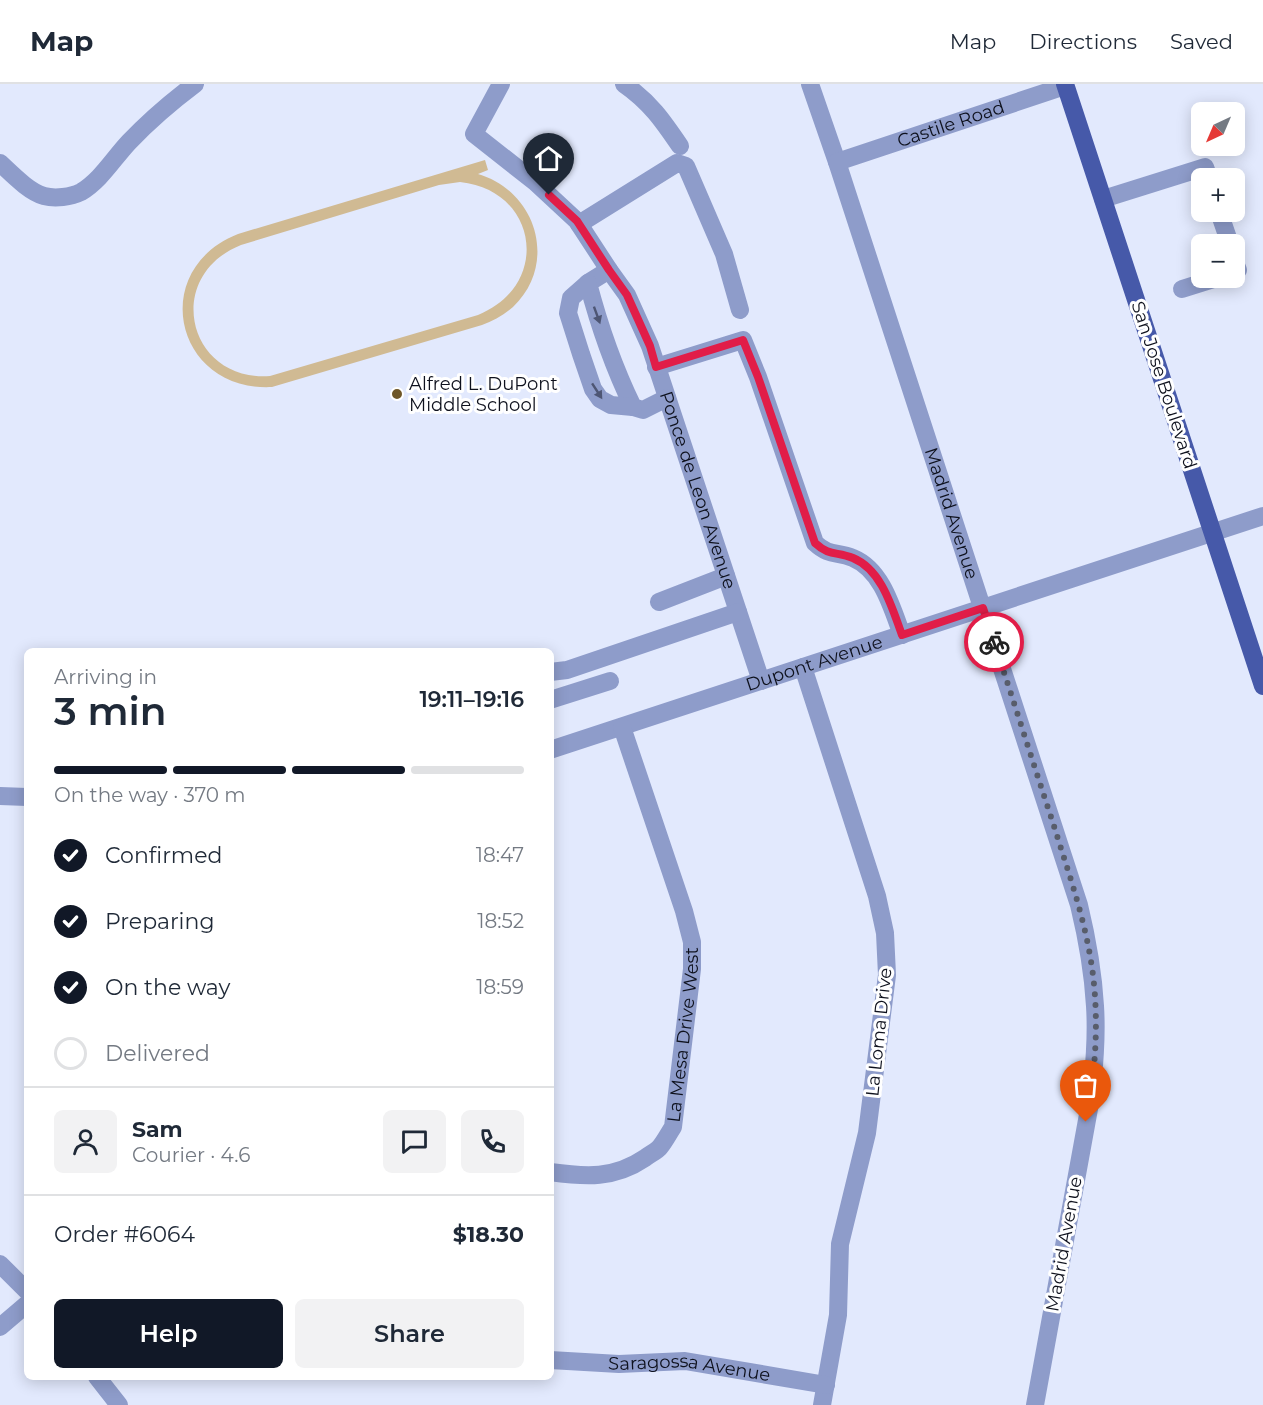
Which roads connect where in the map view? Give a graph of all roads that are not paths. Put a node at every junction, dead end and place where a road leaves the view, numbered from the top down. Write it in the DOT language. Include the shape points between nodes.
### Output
graph roads {
  1 [pos="195,84"];
  2 [pos="501,84"];
  3 [pos="624,84"];
  4 [pos="810,84"];
  5 [pos="1065,85"];
  6 [pos="680,146"];
  7 [pos="837,162"];
  8 [pos="0,163"];
  9 [pos="1191,171"];
  10 [pos="1103,199"];
  11 [pos="579,224"];
  12 [pos="609,270"];
  13 [pos="588,283"];
  14 [pos="1191,286"];
  15 [pos="1182,289"];
  16 [pos="740,310"];
  17 [pos="656,367"];
  18 [pos="667,398"];
  19 [pos="633,407"];
  20 [pos="1263,516"];
  21 [pos="1213,532"];
  22 [pos="726,576"];
  23 [pos="660,602"];
  24 [pos="983,608"];
  25 [pos="738,612"];
  26 [pos="902,635"];
  27 [pos="803,668"];
  28 [pos="554,672"];
  29 [pos="610,681"];
  30 [pos="761,681"];
  31 [pos="1263,687"];
  32 [pos="554,699"];
  33 [pos="622,727"];
  34 [pos="554,749"];
  35 [pos="0,796"];
  36 [pos="24,797"];
  37 [pos="554,1173"];
  38 [pos="0,1264"];
  39 [pos="24,1288"];
  40 [pos="24,1307"];
  41 [pos="0,1327"];
  42 [pos="554,1360"];
  43 [pos="100,1380"];
  44 [pos="826,1385"];
  45 [pos="119,1405"];
  46 [pos="822,1405"];
  47 [pos="1035,1405"];
  1 -- 8 [label="street" via="159,113 80,193 44,196"];
  2 -- 11 [label="street, Ponce de Leon Avenue" via="474,134 535,182"];
  3 -- 6 [label="street" via="656,111"];
  4 -- 7 [label="street, Madrid Avenue"];
  5 -- 7 [label="street, Castile Road"];
  5 -- 10 [label="main road, San Jose Boulevard"];
  7 -- 24 [label="street, Madrid Avenue"];
  9 -- 10 [label="street"];
  10 -- 21 [label="main road, San Jose Boulevard"];
  11 -- 12 [label="street, Ponce de Leon Avenue"];
  11 -- 16 [label="street" via="677,163 686,166 724,254"];
  12 -- 13 [label="street"];
  12 -- 17 [label="street, Ponce de Leon Avenue" via="627,295"];
  13 -- 19 [label="street, one-way"];
  13 -- 19 [label="street, one-way" via="571,298 568,314 593,389 611,405"];
  14 -- 15 [label="street"];
  17 -- 18 [label="street, Ponce de Leon Avenue"];
  17 -- 26 [label="street" via="743,340 815,543 823,551 853,557 866,566 885,589"];
  18 -- 19 [label="street" via="644,410"];
  18 -- 22 [label="street, Ponce de Leon Avenue"];
  20 -- 21 [label="street, Dupont Avenue"];
  21 -- 24 [label="street, Dupont Avenue"];
  21 -- 31 [label="main road, San Jose Boulevard"];
  22 -- 23 [label="street"];
  22 -- 25 [label="street, Ponce de Leon Avenue"];
  24 -- 26 [label="street, Dupont Avenue"];
  24 -- 47 [label="street, Madrid Avenue" via="1079,905 1090,952 1095,1007 1091,1098"];
  25 -- 28 [label="street"];
  25 -- 30 [label="street, Ponce de Leon Avenue"];
  26 -- 27 [label="street, Dupont Avenue"];
  27 -- 30 [label="street, Dupont Avenue"];
  27 -- 44 [label="street, La Loma Drive" via="877,896 885,933 887,975 867,1133 840,1244 838,1315"];
  29 -- 32 [label="street"];
  30 -- 33 [label="street, Dupont Avenue"];
  33 -- 34 [label="street, Dupont Avenue"];
  33 -- 37 [label="street, La Mesa Drive West" via="692,942 673,1127 659,1148 620,1171 578,1176"];
  35 -- 36 [label="street"];
  38 -- 39 [label="street"];
  40 -- 41 [label="street"];
  42 -- 44 [label="street, Saragossa Avenue" via="619,1364 685,1361"];
  43 -- 45 [label="street"];
  44 -- 46 [label="street, La Loma Drive"];
}
